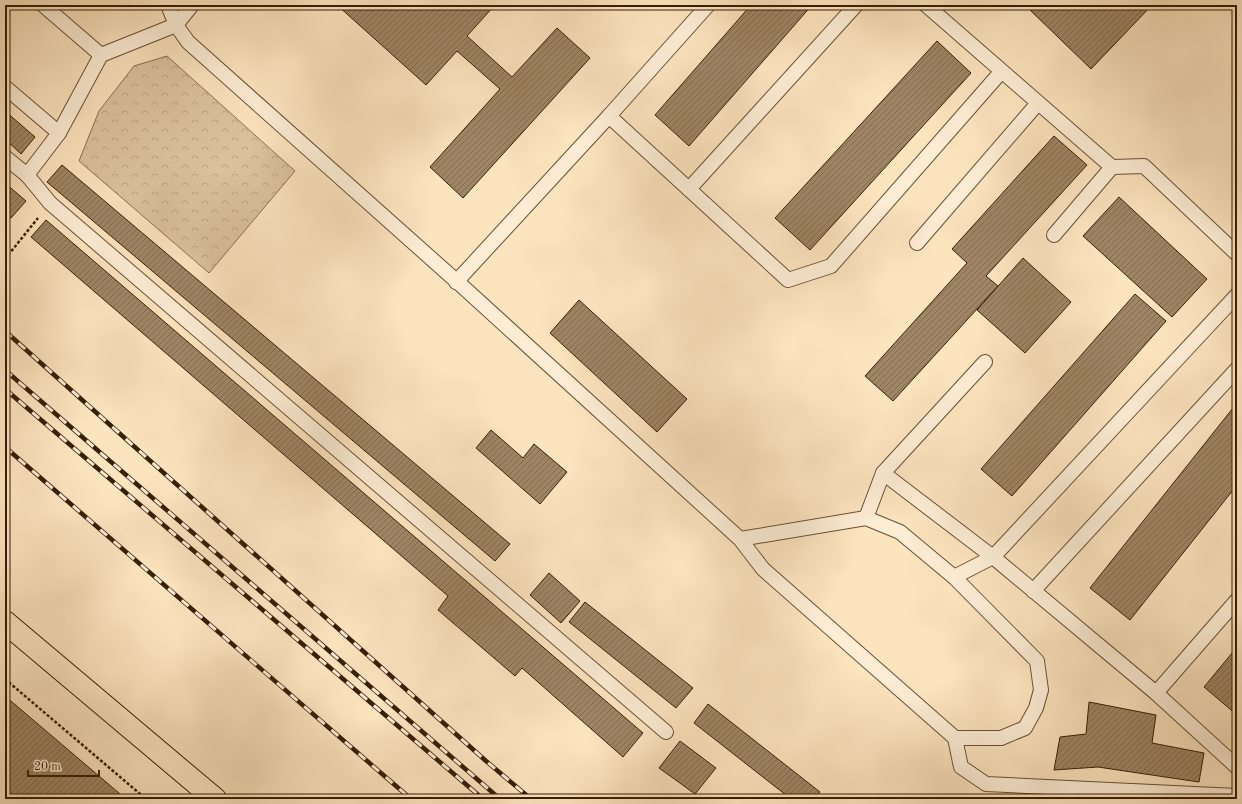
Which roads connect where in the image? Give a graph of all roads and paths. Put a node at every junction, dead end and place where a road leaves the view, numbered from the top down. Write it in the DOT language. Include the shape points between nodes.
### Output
graph roads {
  1 [pos="44,5"];
  2 [pos="168,5"];
  3 [pos="192,5"];
  4 [pos="708,5"];
  5 [pos="856,5"];
  6 [pos="926,5"];
  7 [pos="176,25"];
  8 [pos="101,56"];
  9 [pos="1001,72"];
  10 [pos="5,87"];
  11 [pos="1038,103"];
  12 [pos="609,116"];
  13 [pos="59,133"];
  14 [pos="5,157"];
  15 [pos="1112,167"];
  16 [pos="27,175"];
  17 [pos="689,189"];
  18 [pos="50,204"];
  19 [pos="1054,235"];
  20 [pos="917,243"];
  21 [pos="1237,254"];
  22 [pos="5,258"];
  23 [pos="456,282"];
  24 [pos="1237,295"];
  25 [pos="985,362"];
  26 [pos="1237,369"];
  27 [pos="883,472"];
  28 [pos="866,518"];
  29 [pos="740,539"];
  30 [pos="993,557"];
  31 [pos="954,577"];
  32 [pos="1033,592"];
  33 [pos="1237,600"];
  34 [pos="5,622"];
  35 [pos="5,679"];
  36 [pos="1156,693"];
  37 [pos="666,732"];
  38 [pos="956,738"];
  39 [pos="1237,767"];
  40 [pos="1237,796"];
  41 [pos="146,799"];
  42 [pos="215,799"];
  1 -- 8 [label="lane"];
  2 -- 7 [label="lane"];
  3 -- 7 [label="lane"];
  4 -- 12 [label="lane"];
  5 -- 17 [label="lane"];
  6 -- 9 [label="lane"];
  7 -- 8 [label="lane"];
  7 -- 23 [label="lane" via="188,42"];
  8 -- 13 [label="lane"];
  9 -- 11 [label="lane"];
  9 -- 17 [label="lane" via="831,266 788,280"];
  10 -- 13 [label="lane"];
  11 -- 15 [label="lane"];
  11 -- 20 [label="lane"];
  12 -- 17 [label="lane"];
  12 -- 23 [label="lane"];
  13 -- 16 [label="lane"];
  14 -- 16 [label="lane"];
  15 -- 19 [label="lane"];
  15 -- 21 [label="lane" via="1144,166"];
  16 -- 18 [label="lane"];
  18 -- 22 [label="path"];
  18 -- 37 [label="lane"];
  23 -- 29 [label="lane"];
  24 -- 30 [label="lane"];
  25 -- 27 [label="lane"];
  26 -- 32 [label="lane"];
  27 -- 28 [label="lane"];
  27 -- 30 [label="lane"];
  28 -- 29 [label="lane"];
  28 -- 31 [label="lane" via="900,532"];
  29 -- 38 [label="lane" via="763,569"];
  30 -- 31 [label="lane"];
  30 -- 32 [label="lane"];
  31 -- 38 [label="lane" via="1037,661 1041,690 1036,708 1025,728 1001,738"];
  32 -- 36 [label="lane"];
  33 -- 36 [label="lane"];
  34 -- 42 [label="highway"];
  35 -- 41 [label="path"];
  36 -- 39 [label="lane"];
  38 -- 40 [label="lane" via="962,767 986,784"];
}
